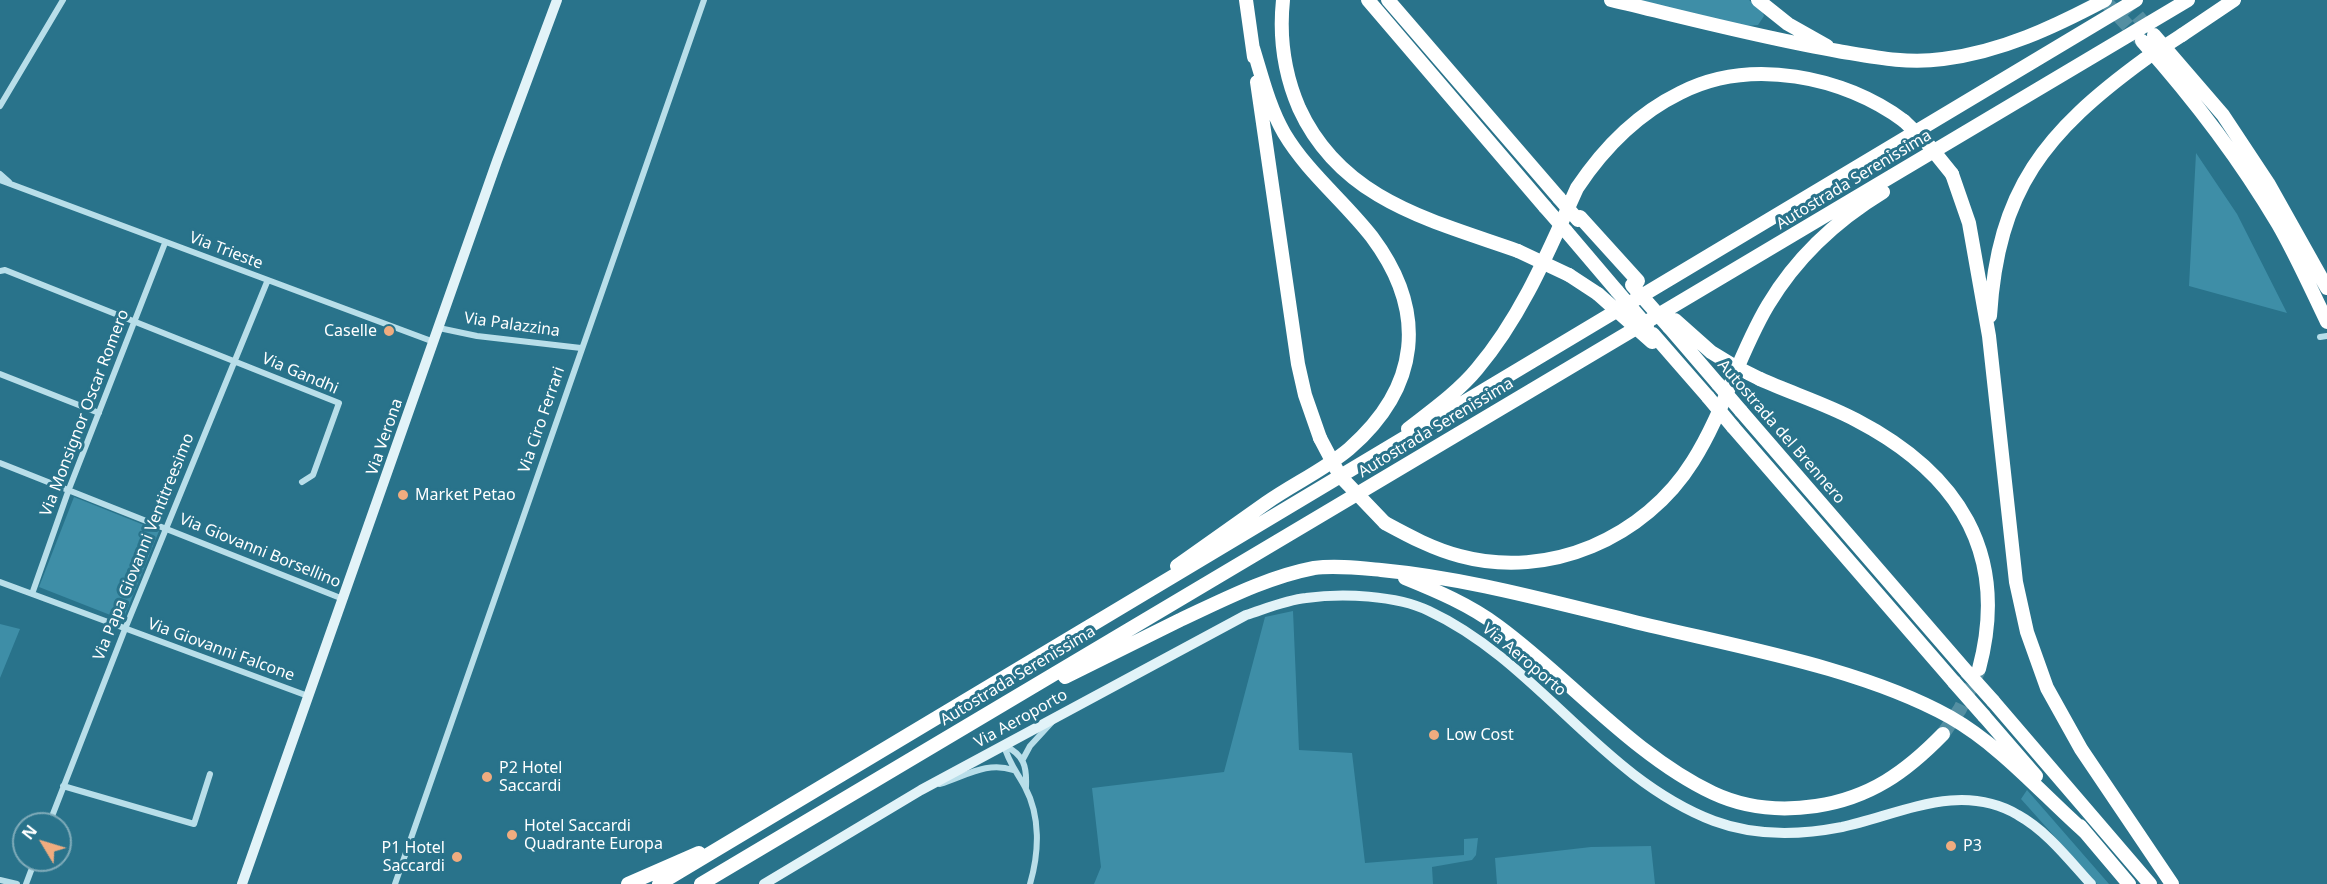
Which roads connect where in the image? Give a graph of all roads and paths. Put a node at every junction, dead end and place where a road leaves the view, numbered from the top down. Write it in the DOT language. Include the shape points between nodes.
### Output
graph roads {
  1 [pos="63,0"];
  2 [pos="557,0"];
  3 [pos="704,0"];
  4 [pos="1246,0"];
  5 [pos="1283,0"];
  6 [pos="1368,0"];
  7 [pos="1388,0"];
  8 [pos="1611,0"];
  9 [pos="1758,0"];
  10 [pos="2105,0"];
  11 [pos="2136,0"];
  12 [pos="2188,0"];
  13 [pos="2234,0"];
  14 [pos="1253,48"];
  15 [pos="1837,50"];
  16 [pos="2023,98"];
  17 [pos="0,106"];
  18 [pos="0,174"];
  19 [pos="0,180"];
  20 [pos="9,182"];
  21 [pos="165,243"];
  22 [pos="0,271"];
  23 [pos="267,282"];
  24 [pos="2327,288"];
  25 [pos="134,321"];
  26 [pos="2327,322"];
  27 [pos="1672,324"];
  28 [pos="439,328"];
  29 [pos="1989,336"];
  30 [pos="1653,338"];
  31 [pos="434,343"];
  32 [pos="581,348"];
  33 [pos="235,362"];
  34 [pos="0,374"];
  35 [pos="99,413"];
  36 [pos="0,463"];
  37 [pos="1362,465"];
  38 [pos="302,482"];
  39 [pos="69,489"];
  40 [pos="166,529"];
  41 [pos="1389,571"];
  42 [pos="0,582"];
  43 [pos="32,594"];
  44 [pos="343,599"];
  45 [pos="125,629"];
  46 [pos="1067,641"];
  47 [pos="1973,671"];
  48 [pos="308,696"];
  49 [pos="1056,716"];
  50 [pos="977,720"];
  51 [pos="1943,734"];
  52 [pos="1004,745"];
  53 [pos="1023,759"];
  54 [pos="1014,770"];
  55 [pos="210,774"];
  56 [pos="63,786"];
  57 [pos="1026,788"];
  58 [pos="921,790"];
  59 [pos="53,812"];
  60 [pos="2085,832"];
  61 [pos="727,844"];
  62 [pos="0,880"];
  63 [pos="17,884"];
  64 [pos="242,884"];
  65 [pos="395,884"];
  66 [pos="628,884"];
  67 [pos="659,884"];
  68 [pos="701,884"];
  69 [pos="764,884"];
  70 [pos="1030,884"];
  71 [pos="2091,884"];
  72 [pos="2129,884"];
  73 [pos="2150,884"];
  74 [pos="2172,884"];
  1 -- 17 [label="street"];
  2 -- 28 [label="street, Via Verona"];
  3 -- 32 [label="street, Via Ciro Ferrari"];
  4 -- 14 [label="highway"];
  5 -- 30 [label="highway, bridge" via="1281,41 1287,74 1304,117 1327,154 1361,186 1444,226 1518,251 1569,275"];
  6 -- 30 [label="highway, bridge"];
  7 -- 27 [label="highway, Autostrada del Brennero, bridge"];
  8 -- 15 [label="highway" via="1816,49"];
  9 -- 15 [label="highway" via="1801,32"];
  10 -- 15 [label="highway" via="2030,37 1979,53 1897,61"];
  11 -- 37 [label="highway, Autostrada Serenissima" via="1670,276"];
  12 -- 16 [label="highway, Autostrada Serenissima"];
  13 -- 29 [label="highway, bridge" via="2089,102 2030,169 1999,249"];
  14 -- 16 [label="highway, bridge" via="1298,364 1320,438 1340,476 1385,523 1420,542 1498,563 1556,558 1590,547 1646,516 1693,462 1767,306 1804,256 1851,212 1946,153"];
  14 -- 46 [label="highway" via="1284,133 1301,158 1369,234 1401,285 1409,331 1402,381 1387,408 1344,453"];
  16 -- 50 [label="highway, Autostrada Serenissima"];
  18 -- 20 [label="street, Via Trieste"];
  19 -- 20 [label="street, Via Trieste"];
  20 -- 21 [label="street, Via Trieste"];
  21 -- 23 [label="street, Via Trieste"];
  21 -- 25 [label="street, Via Monsignor Oscar Romero"];
  22 -- 25 [label="street"];
  23 -- 31 [label="street, Via Trieste"];
  23 -- 33 [label="street, Via Papa Giovanni Ventitreesimo"];
  24 -- 26 [label="highway" via="2268,183 2223,115 2148,38 2224,141 2279,225"];
  25 -- 33 [label="street"];
  25 -- 35 [label="street, Via Monsignor Oscar Romero"];
  27 -- 47 [label="highway, Autostrada del Brennero, bridge" via="1741,411"];
  27 -- 47 [label="highway, bridge" via="1734,366 1856,419 1932,471 1958,502 1977,542 1988,593 1987,640"];
  28 -- 31 [label="street, Via Verona"];
  28 -- 32 [label="street, Via Palazzina"];
  29 -- 37 [label="highway, bridge" via="1969,223 1952,174 1927,143 1880,104 1830,84 1766,75 1712,82 1658,105 1616,139 1577,188 1524,300 1492,351 1439,404"];
  29 -- 74 [label="highway" via="2016,582 2035,658 2081,750"];
  30 -- 60 [label="highway, Autostrada del Brennero, bridge"];
  31 -- 44 [label="street, Via Verona"];
  32 -- 65 [label="street, Via Ciro Ferrari"];
  33 -- 38 [label="street, Via Gandhi" via="339,403 313,475"];
  33 -- 40 [label="street, Via Papa Giovanni Ventitreesimo"];
  34 -- 35 [label="street"];
  35 -- 39 [label="street, Via Monsignor Oscar Romero"];
  36 -- 39 [label="street, Via Giovanni Borsellino"];
  37 -- 46 [label="highway, Autostrada Serenissima"];
  39 -- 40 [label="street, Via Giovanni Borsellino"];
  39 -- 43 [label="street, Via Monsignor Oscar Romero"];
  40 -- 44 [label="street, Via Giovanni Borsellino"];
  40 -- 45 [label="street, Via Papa Giovanni Ventitreesimo"];
  41 -- 50 [label="highway" via="1316,568 1270,580"];
  41 -- 51 [label="highway" via="1448,596 1497,625 1649,752 1700,786 1743,803 1788,810 1835,803 1876,789 1914,764"];
  41 -- 60 [label="highway" via="1499,589 1827,669 1896,692 1977,734"];
  42 -- 43 [label="street, Via Giovanni Falcone"];
  43 -- 45 [label="street, Via Giovanni Falcone"];
  44 -- 48 [label="street, Via Verona"];
  45 -- 48 [label="street, Via Giovanni Falcone"];
  45 -- 56 [label="street, Via Papa Giovanni Ventitreesimo"];
  46 -- 61 [label="highway, Autostrada Serenissima"];
  47 -- 73 [label="highway, Autostrada del Brennero, bridge" via="1993,702"];
  48 -- 64 [label="street, Via Verona"];
  49 -- 52 [label="street, Via Aeroporto"];
  49 -- 53 [label="street"];
  49 -- 71 [label="street, Via Aeroporto" via="1246,615 1304,598 1382,599 1427,610 1472,635 1648,788 1684,809 1755,831 1794,834 1841,827 1932,801 1981,800 2035,826"];
  50 -- 68 [label="highway, Autostrada Serenissima"];
  52 -- 53 [label="street"];
  52 -- 54 [label="street"];
  52 -- 58 [label="street, Via Aeroporto"];
  53 -- 57 [label="street"];
  54 -- 57 [label="street"];
  54 -- 58 [label="street" via="985,767"];
  55 -- 56 [label="street" via="194,824"];
  56 -- 59 [label="street, Via Papa Giovanni Ventitreesimo"];
  57 -- 70 [label="street" via="1038,834 1037,861"];
  58 -- 69 [label="street, Via Aeroporto"];
  60 -- 72 [label="highway, Autostrada del Brennero"];
  61 -- 66 [label="highway" via="679,860"];
  61 -- 67 [label="highway, Autostrada Serenissima"];
  62 -- 63 [label="street"];
}
